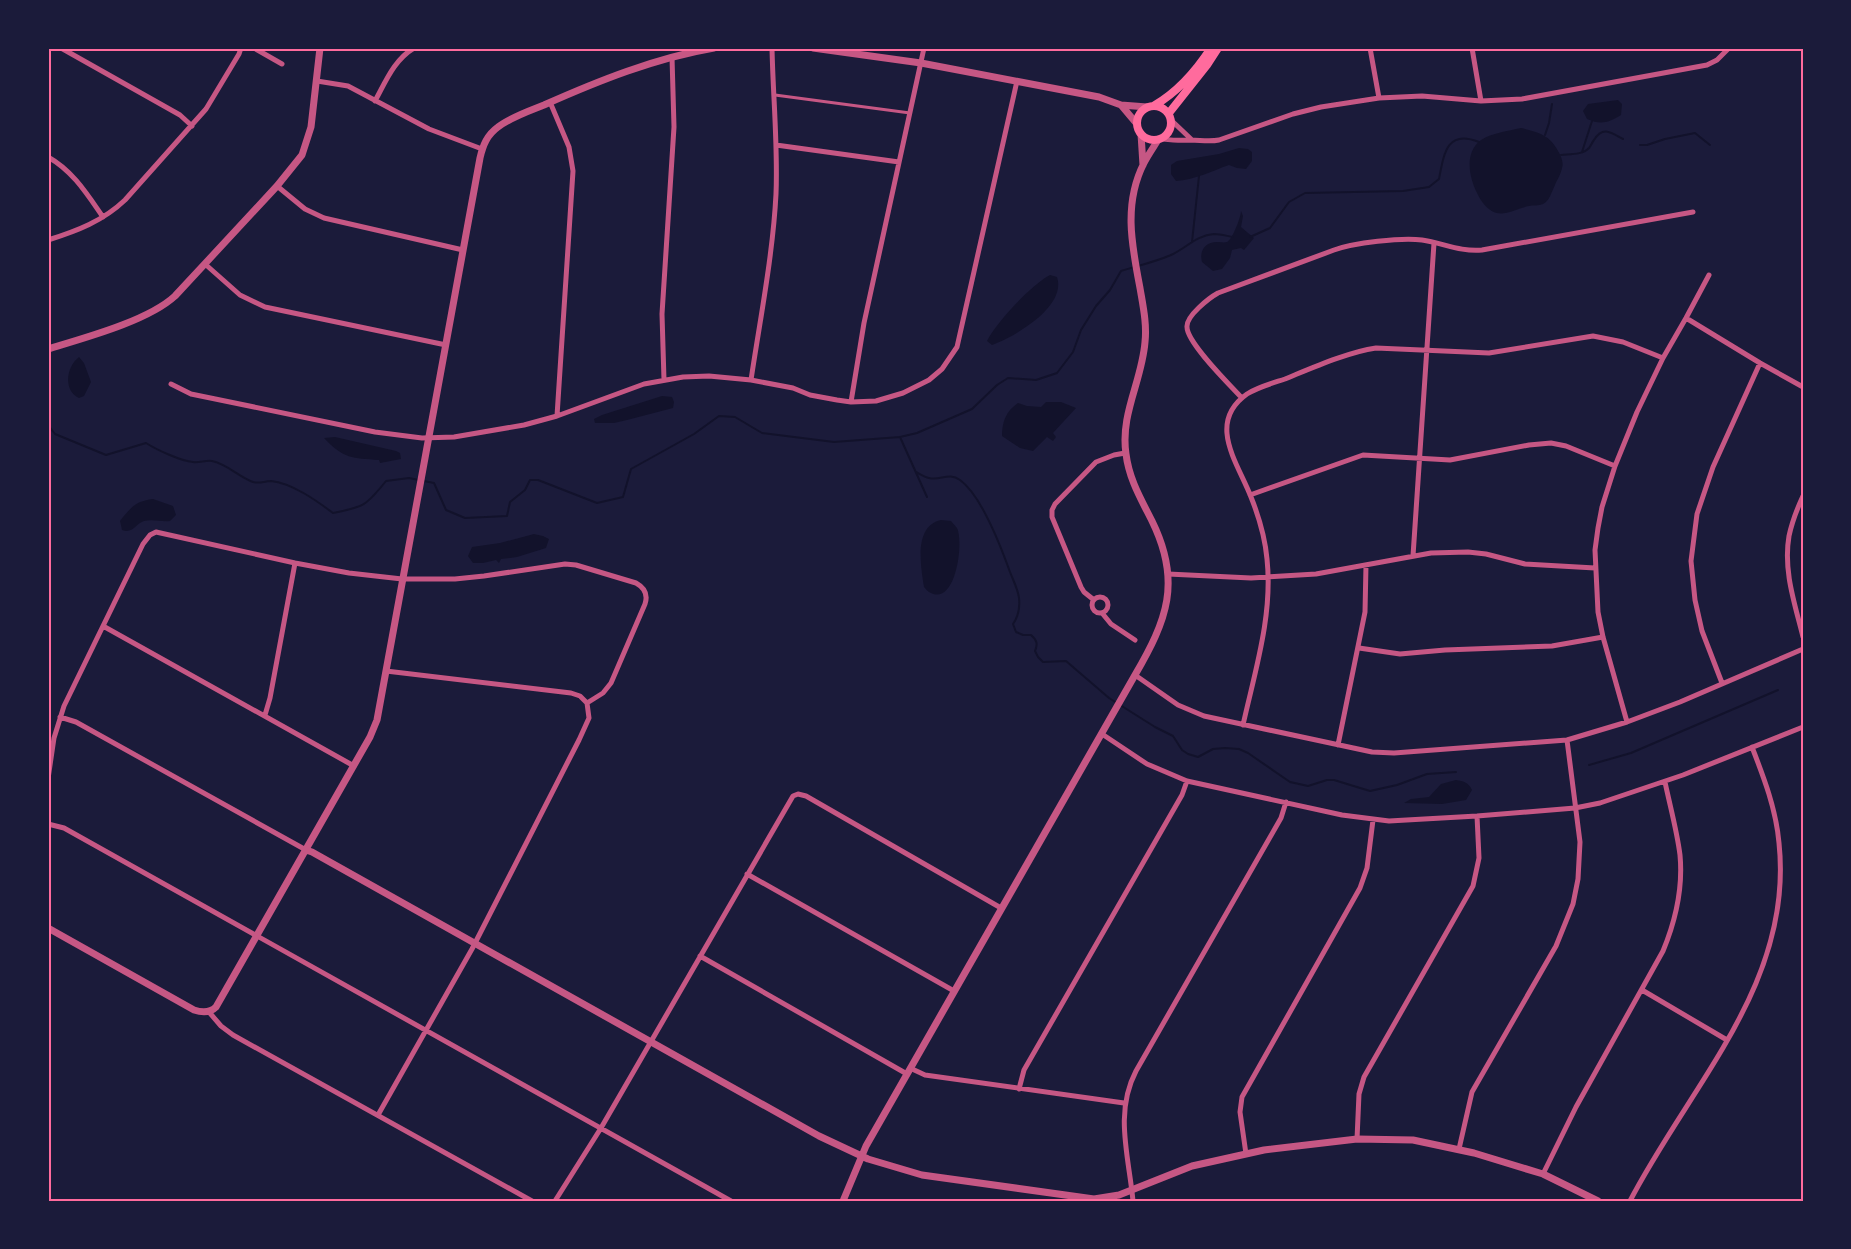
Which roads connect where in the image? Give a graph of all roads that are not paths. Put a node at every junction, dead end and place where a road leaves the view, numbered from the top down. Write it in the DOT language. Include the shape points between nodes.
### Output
graph roads {
  1 [pos="61,48"];
  2 [pos="241,48"];
  3 [pos="254,48"];
  4 [pos="320,48"];
  5 [pos="414,48"];
  6 [pos="714,48"];
  7 [pos="772,48"];
  8 [pos="813,48"];
  9 [pos="924,48"];
  10 [pos="1211,48"];
  11 [pos="1218,48"];
  12 [pos="1370,48"];
  13 [pos="1472,48"];
  14 [pos="1729,48"];
  15 [pos="672,57"];
  16 [pos="921,63"];
  17 [pos="282,64"];
  18 [pos="316,81"];
  19 [pos="1017,81"];
  20 [pos="773,94"];
  21 [pos="1379,98"];
  22 [pos="375,101"];
  23 [pos="1481,101"];
  24 [pos="550,102"];
  25 [pos="1121,105"];
  26 [pos="1151,106"];
  27 [pos="910,114"];
  28 [pos="1170,116"];
  29 [pos="1137,124"];
  30 [pos="192,126"];
  31 [pos="1141,134"];
  32 [pos="1159,139"];
  33 [pos="1192,140"];
  34 [pos="776,145"];
  35 [pos="482,149"];
  36 [pos="48,157"];
  37 [pos="898,162"];
  38 [pos="1143,165"];
  39 [pos="277,186"];
  40 [pos="1693,212"];
  41 [pos="103,218"];
  42 [pos="48,240"];
  43 [pos="1434,243"];
  44 [pos="463,250"];
  45 [pos="204,264"];
  46 [pos="1708,275"];
  47 [pos="1686,318"];
  48 [pos="446,345"];
  49 [pos="48,349"];
  50 [pos="1425,350"];
  51 [pos="1663,358"];
  52 [pos="1760,363"];
  53 [pos="664,380"];
  54 [pos="751,380"];
  55 [pos="171,384"];
  56 [pos="1803,387"];
  57 [pos="1242,398"];
  58 [pos="851,402"];
  59 [pos="557,416"];
  60 [pos="428,438"];
  61 [pos="1125,453"];
  62 [pos="1418,458"];
  63 [pos="1615,466"];
  64 [pos="1250,495"];
  65 [pos="1803,496"];
  66 [pos="1413,556"];
  67 [pos="295,563"];
  68 [pos="1366,566"];
  69 [pos="1595,568"];
  70 [pos="1168,574"];
  71 [pos="1269,578"];
  72 [pos="402,579"];
  73 [pos="1094,600"];
  74 [pos="1102,613"];
  75 [pos="102,626"];
  76 [pos="1603,637"];
  77 [pos="1803,637"];
  78 [pos="1135,640"];
  79 [pos="1359,648"];
  80 [pos="1803,649"];
  81 [pos="386,671"];
  82 [pos="1136,675"];
  83 [pos="1722,683"];
  84 [pos="587,703"];
  85 [pos="266,715"];
  86 [pos="60,717"];
  87 [pos="1628,722"];
  88 [pos="1243,725"];
  89 [pos="1803,727"];
  90 [pos="1102,734"];
  91 [pos="1567,740"];
  92 [pos="1338,745"];
  93 [pos="1752,747"];
  94 [pos="354,766"];
  95 [pos="48,779"];
  96 [pos="1186,781"];
  97 [pos="1665,782"];
  98 [pos="1286,802"];
  99 [pos="1575,808"];
  100 [pos="1477,816"];
  101 [pos="1373,819"];
  102 [pos="48,824"];
  103 [pos="306,850"];
  104 [pos="747,874"];
  105 [pos="1001,908"];
  106 [pos="48,928"];
  107 [pos="256,935"];
  108 [pos="476,942"];
  109 [pos="700,956"];
  110 [pos="1642,990"];
  111 [pos="954,992"];
  112 [pos="209,1012"];
  113 [pos="426,1030"];
  114 [pos="1727,1040"];
  115 [pos="651,1041"];
  116 [pos="908,1071"];
  117 [pos="1019,1089"];
  118 [pos="1124,1103"];
  119 [pos="378,1115"];
  120 [pos="601,1128"];
  121 [pos="1358,1139"];
  122 [pos="1459,1149"];
  123 [pos="1246,1154"];
  124 [pos="861,1156"];
  125 [pos="1543,1174"];
  126 [pos="1132,1190"];
  127 [pos="532,1201"];
  128 [pos="555,1201"];
  129 [pos="731,1201"];
  130 [pos="843,1201"];
  131 [pos="1133,1201"];
  132 [pos="1598,1201"];
  133 [pos="1630,1201"];
  1 -- 30 [label="street" via="180,115"];
  2 -- 30 [label="street" via="210,104"];
  3 -- 17 [label="street"];
  4 -- 18 [label="street"];
  5 -- 22 [label="street" via="396,63"];
  6 -- 15 [label="street"];
  7 -- 20 [label="street"];
  8 -- 16 [label="street"];
  9 -- 16 [label="street"];
  10 -- 26 [label="main road" via="1171,96"];
  11 -- 28 [label="main road"];
  12 -- 21 [label="street"];
  13 -- 23 [label="street"];
  14 -- 23 [label="street" via="1707,65 1522,99"];
  15 -- 24 [label="street"];
  15 -- 53 [label="street" via="674,127 662,314"];
  16 -- 19 [label="street"];
  16 -- 27 [label="street"];
  18 -- 22 [label="street" via="348,86"];
  18 -- 39 [label="street" via="313,120 305,147"];
  19 -- 25 [label="street" via="1099,96"];
  19 -- 58 [label="street" via="957,347 942,369 917,387 890,398"];
  20 -- 27 [label="lane"];
  20 -- 34 [label="street"];
  21 -- 23 [label="street"];
  21 -- 33 [label="street" via="1308,110 1220,140"];
  22 -- 35 [label="street" via="429,129"];
  24 -- 35 [label="street" via="498,126"];
  24 -- 59 [label="street" via="569,147 573,171"];
  25 -- 26 [label="street"];
  25 -- 29 [label="street"];
  26 -- 28 [label="main road" via="1164,108"];
  26 -- 29 [label="main road" via="1139,114"];
  27 -- 37 [label="street"];
  28 -- 32 [label="main road" via="1170,130"];
  28 -- 33 [label="street"];
  29 -- 31 [label="main road"];
  30 -- 41 [label="street" via="125,200"];
  31 -- 32 [label="main road"];
  31 -- 38 [label="street"];
  32 -- 33 [label="street"];
  32 -- 38 [label="street"];
  34 -- 37 [label="street"];
  34 -- 54 [label="street" via="776,195"];
  35 -- 44 [label="street"];
  36 -- 41 [label="street" via="75,177"];
  37 -- 58 [label="street"];
  38 -- 61 [label="street" via="1133,196 1131,233 1146,327 1144,352 1126,417"];
  39 -- 44 [label="street" via="305,209 324,218"];
  39 -- 45 [label="street"];
  40 -- 43 [label="street" via="1482,250"];
  41 -- 42 [label="street"];
  43 -- 50 [label="street"];
  43 -- 57 [label="street" via="1404,240 1345,246 1210,298 1190,318 1187,330 1210,365"];
  44 -- 48 [label="street"];
  45 -- 48 [label="street" via="236,293 266,307"];
  45 -- 49 [label="street" via="160,308"];
  46 -- 47 [label="street"];
  47 -- 51 [label="street"];
  47 -- 52 [label="street"];
  48 -- 60 [label="street"];
  50 -- 51 [label="street" via="1489,353 1585,336 1623,342"];
  50 -- 57 [label="street" via="1366,350"];
  50 -- 62 [label="street"];
  51 -- 63 [label="street"];
  52 -- 56 [label="street"];
  52 -- 83 [label="street" via="1713,467 1697,514 1691,561 1702,632"];
  53 -- 54 [label="street" via="709,376"];
  53 -- 59 [label="street"];
  54 -- 58 [label="street"];
  55 -- 60 [label="street" via="191,394 375,432"];
  57 -- 64 [label="street" via="1226,433"];
  59 -- 60 [label="street" via="494,431"];
  60 -- 72 [label="street"];
  61 -- 70 [label="street" via="1136,491 1162,543"];
  61 -- 73 [label="street" via="1096,462 1052,510 1081,587"];
  62 -- 63 [label="street" via="1450,460 1551,443"];
  62 -- 64 [label="street" via="1364,455"];
  62 -- 66 [label="street"];
  63 -- 69 [label="street" via="1602,507"];
  64 -- 71 [label="street" via="1262,528"];
  65 -- 77 [label="street" via="1789,536 1788,569"];
  66 -- 68 [label="street"];
  66 -- 69 [label="street" via="1477,552 1525,564"];
  67 -- 72 [label="street"];
  67 -- 75 [label="street" via="153,533 143,544"];
  67 -- 85 [label="street"];
  68 -- 71 [label="street"];
  68 -- 79 [label="street"];
  69 -- 76 [label="street"];
  70 -- 71 [label="street"];
  70 -- 82 [label="street" via="1162,623"];
  71 -- 88 [label="street" via="1266,619"];
  72 -- 81 [label="street"];
  72 -- 84 [label="street" via="455,579 565,564 640,586 646,601 615,675 603,693"];
  73 -- 74 [label="street" via="1093,609"];
  73 -- 74 [label="street" via="1106,599 1108,607"];
  74 -- 78 [label="street"];
  75 -- 85 [label="street"];
  75 -- 86 [label="street"];
  76 -- 79 [label="street" via="1542,647 1400,654"];
  76 -- 87 [label="street"];
  79 -- 92 [label="street"];
  80 -- 83 [label="street"];
  81 -- 84 [label="street" via="571,693"];
  81 -- 94 [label="street" via="374,729"];
  82 -- 88 [label="street" via="1188,710"];
  82 -- 90 [label="street"];
  83 -- 87 [label="street"];
  84 -- 108 [label="street" via="590,714 583,733"];
  85 -- 94 [label="street"];
  86 -- 95 [label="street"];
  86 -- 103 [label="street" via="76,722"];
  87 -- 91 [label="street"];
  88 -- 92 [label="street"];
  89 -- 93 [label="street"];
  90 -- 96 [label="street" via="1141,760"];
  90 -- 105 [label="street"];
  91 -- 92 [label="street" via="1394,753"];
  91 -- 99 [label="street"];
  93 -- 97 [label="street"];
  93 -- 114 [label="street" via="1767,784 1776,822 1780,886 1776,923 1764,968"];
  94 -- 103 [label="street"];
  96 -- 98 [label="street"];
  96 -- 117 [label="street" via="1176,806 1024,1070"];
  97 -- 99 [label="street"];
  97 -- 110 [label="street" via="1680,855 1679,890 1668,939"];
  98 -- 101 [label="street"];
  98 -- 118 [label="street" via="1280,819 1136,1071"];
  99 -- 100 [label="street"];
  99 -- 122 [label="street" via="1580,856 1569,916 1556,946 1472,1092"];
  100 -- 101 [label="street"];
  100 -- 121 [label="street" via="1479,858 1473,886 1364,1077 1359,1094"];
  101 -- 123 [label="street" via="1367,868 1360,888 1242,1097 1240,1112"];
  102 -- 107 [label="street" via="64,828"];
  103 -- 107 [label="street"];
  103 -- 108 [label="street"];
  104 -- 105 [label="street" via="789,801 796,795 806,796"];
  104 -- 109 [label="street"];
  104 -- 111 [label="street"];
  105 -- 111 [label="street"];
  106 -- 112 [label="street" via="186,1005"];
  107 -- 112 [label="street"];
  107 -- 113 [label="street"];
  108 -- 113 [label="street"];
  108 -- 115 [label="street"];
  109 -- 115 [label="street"];
  109 -- 116 [label="street"];
  110 -- 114 [label="street"];
  110 -- 125 [label="street"];
  111 -- 116 [label="street"];
  112 -- 119 [label="street" via="226,1030"];
  113 -- 119 [label="street"];
  113 -- 120 [label="street"];
  114 -- 133 [label="street"];
  115 -- 120 [label="street"];
  115 -- 124 [label="street"];
  116 -- 117 [label="street"];
  116 -- 124 [label="street"];
  117 -- 118 [label="street"];
  118 -- 126 [label="street" via="1123,1126"];
  119 -- 127 [label="street"];
  120 -- 128 [label="street"];
  120 -- 129 [label="street"];
  121 -- 122 [label="street" via="1413,1140"];
  121 -- 123 [label="street"];
  122 -- 125 [label="street"];
  123 -- 126 [label="street" via="1192,1166"];
  124 -- 126 [label="street" via="935,1178 1076,1198 1102,1198"];
  124 -- 130 [label="street"];
  125 -- 132 [label="street"];
  126 -- 131 [label="street"];
}
